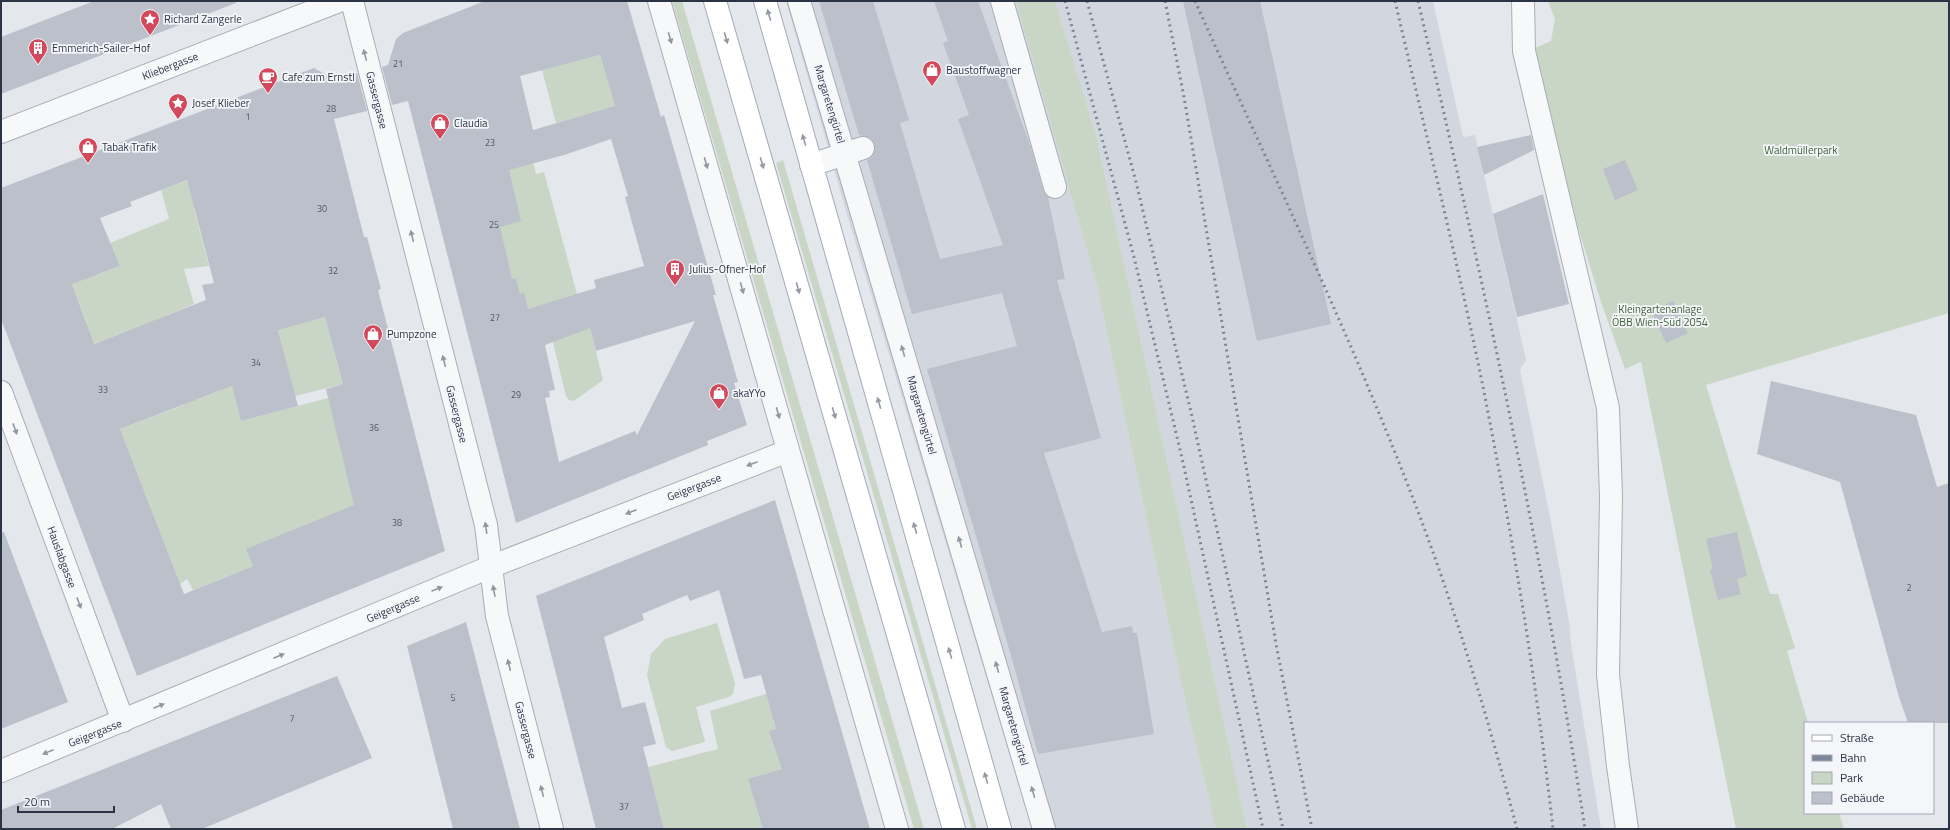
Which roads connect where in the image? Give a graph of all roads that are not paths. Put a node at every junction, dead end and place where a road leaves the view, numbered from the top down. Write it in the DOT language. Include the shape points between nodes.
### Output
graph roads {
  1 [pos="339,1"];
  2 [pos="352,1"];
  3 [pos="659,1"];
  4 [pos="715,1"];
  5 [pos="765,1"];
  6 [pos="799,1"];
  7 [pos="1002,1"];
  8 [pos="1523,1"];
  9 [pos="1,132"];
  10 [pos="854,151"];
  11 [pos="811,165"];
  12 [pos="1055,187"];
  13 [pos="1,392"];
  14 [pos="788,450"];
  15 [pos="490,567"];
  16 [pos="123,721"];
  17 [pos="1,771"];
  18 [pos="552,829"];
  19 [pos="897,829"];
  20 [pos="954,829"];
  21 [pos="1000,829"];
  22 [pos="1044,829"];
  23 [pos="1627,829"];
  1 -- 9 [label="street, Kliebergasse"];
  15 -- 2 [label="street, Gassergasse, one-way" via="486,525"];
  3 -- 14 [label="street, one-way"];
  4 -- 20 [label="main road, one-way"];
  11 -- 5 [label="main road, one-way"];
  6 -- 10 [label="street, Margaretengürtel"];
  7 -- 12 [label="street"];
  8 -- 23 [label="street" via="1524,51 1608,408 1611,497 1608,675"];
  10 -- 11 [label="street"];
  22 -- 10 [label="street, Margaretengürtel, one-way"];
  21 -- 11 [label="main road, one-way"];
  13 -- 16 [label="street, Hauslabgasse, one-way"];
  14 -- 15 [label="street, Geigergasse, one-way"];
  14 -- 19 [label="street"];
  16 -- 15 [label="street, Geigergasse, one-way"];
  18 -- 15 [label="street, Gassergasse, one-way" via="497,616"];
  16 -- 17 [label="street, Geigergasse, one-way"];
}
